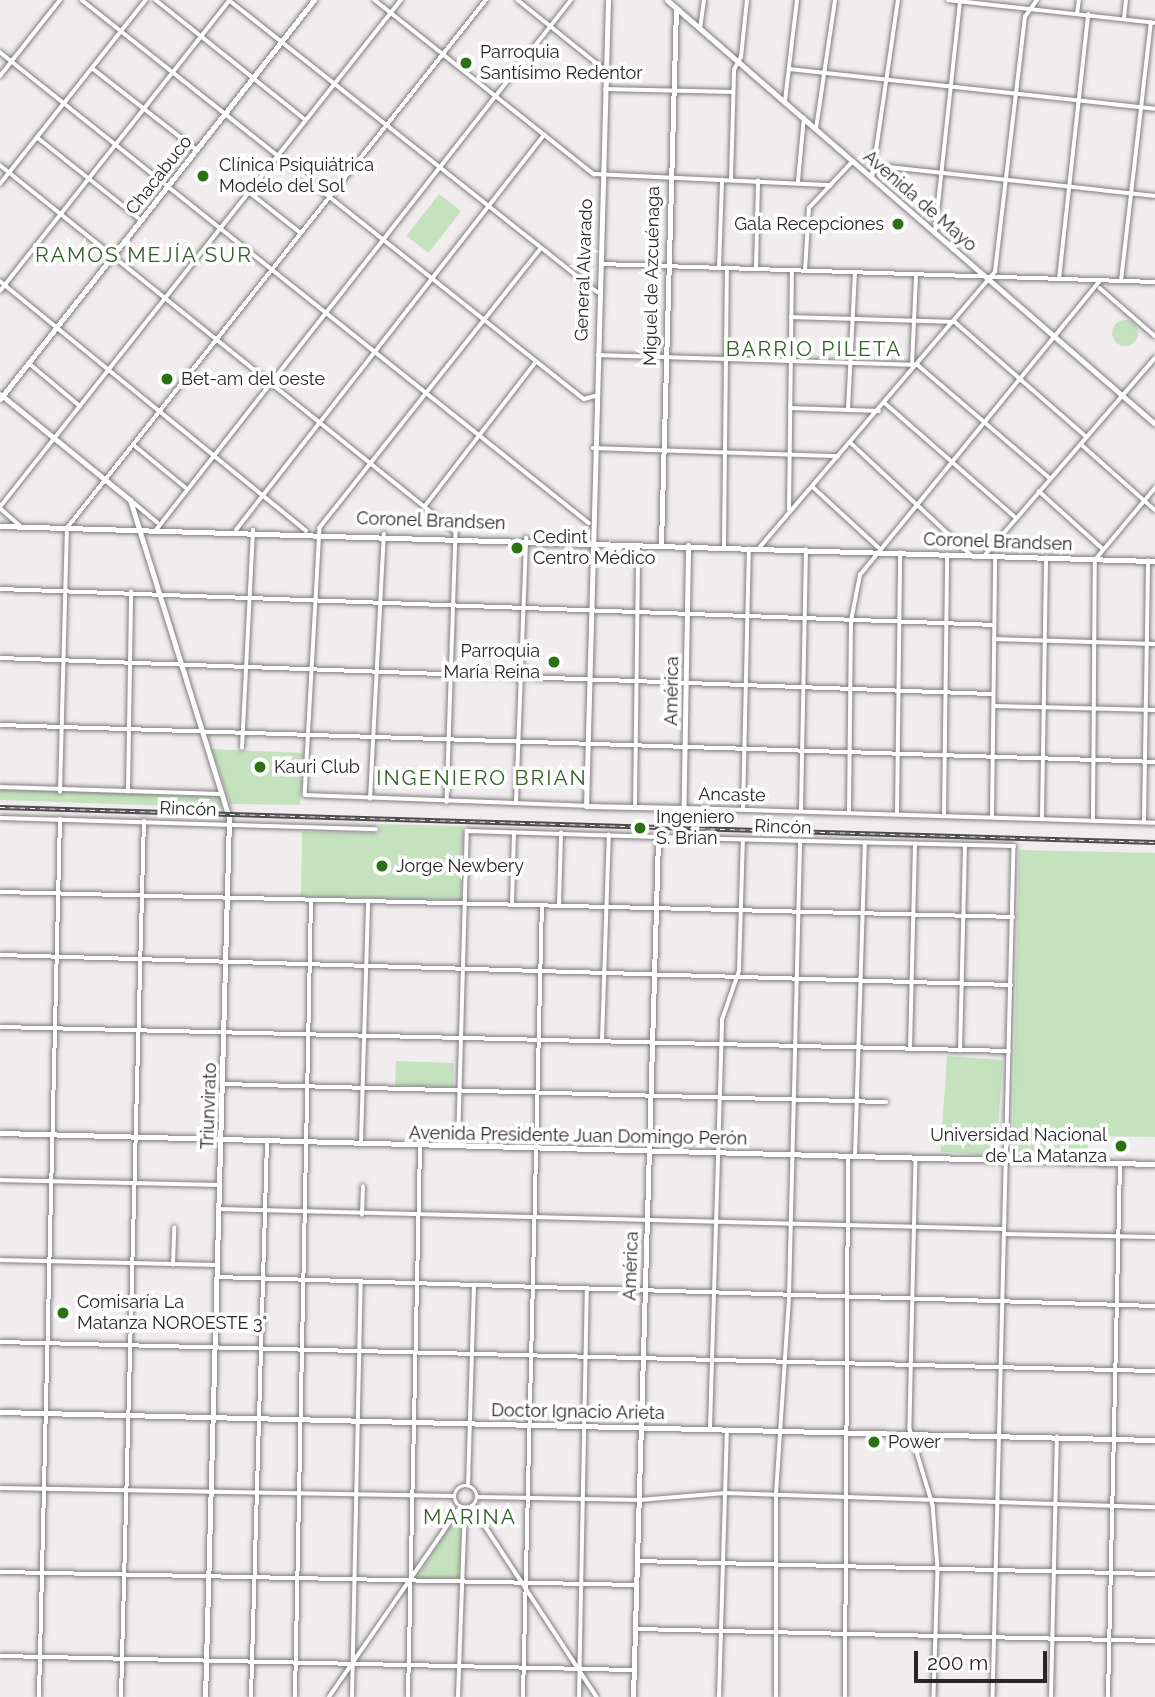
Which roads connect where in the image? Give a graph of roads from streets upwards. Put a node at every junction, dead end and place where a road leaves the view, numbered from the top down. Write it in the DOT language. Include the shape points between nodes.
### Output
graph roads {
  1 [pos="60,0"];
  2 [pos="82,0"];
  3 [pos="146,0"];
  4 [pos="156,0"];
  5 [pos="229,0"];
  6 [pos="314,0"];
  7 [pos="375,0"];
  8 [pos="401,0"];
  9 [pos="486,0"];
  10 [pos="518,0"];
  11 [pos="571,0"];
  12 [pos="608,0"];
  13 [pos="667,0"];
  14 [pos="704,0"];
  15 [pos="747,0"];
  16 [pos="797,0"];
  17 [pos="835,0"];
  18 [pos="898,0"];
  19 [pos="948,0"];
  20 [pos="1037,0"];
  21 [pos="1079,0"];
  22 [pos="1126,0"];
  23 [pos="960,1"];
  24 [pos="992,2"];
  25 [pos="676,8"];
  26 [pos="1031,9"];
  27 [pos="391,13"];
  28 [pos="1077,14"];
  29 [pos="1088,15"];
  30 [pos="1124,19"];
  31 [pos="1153,23"];
  32 [pos="550,26"];
  33 [pos="700,29"];
  34 [pos="121,31"];
  35 [pos="202,37"];
  36 [pos="282,43"];
  37 [pos="0,51"];
  38 [pos="444,54"];
  39 [pos="12,61"];
  40 [pos="738,62"];
  41 [pos="92,68"];
  42 [pos="789,69"];
  43 [pos="605,70"];
  44 [pos="174,72"];
  45 [pos="827,72"];
  46 [pos="0,76"];
  47 [pos="253,79"];
  48 [pos="888,80"];
  49 [pos="334,85"];
  50 [pos="951,87"];
  51 [pos="605,89"];
  52 [pos="673,90"];
  53 [pos="733,92"];
  54 [pos="1016,94"];
  55 [pos="495,95"];
  56 [pos="785,101"];
  57 [pos="1079,101"];
  58 [pos="65,103"];
  59 [pos="1141,107"];
  60 [pos="145,108"];
  61 [pos="1155,109"];
  62 [pos="225,114"];
  63 [pos="804,118"];
  64 [pos="306,120"];
  65 [pos="386,126"];
  66 [pos="816,129"];
  67 [pos="544,135"];
  68 [pos="37,137"];
  69 [pos="117,145"];
  70 [pos="197,150"];
  71 [pos="277,156"];
  72 [pos="853,161"];
  73 [pos="0,165"];
  74 [pos="879,166"];
  75 [pos="437,167"];
  76 [pos="9,173"];
  77 [pos="942,173"];
  78 [pos="601,177"];
  79 [pos="668,177"];
  80 [pos="872,178"];
  81 [pos="89,179"];
  82 [pos="722,180"];
  83 [pos="731,180"];
  84 [pos="758,181"];
  85 [pos="798,181"];
  86 [pos="1006,181"];
  87 [pos="0,184"];
  88 [pos="831,185"];
  89 [pos="168,186"];
  90 [pos="1069,186"];
  91 [pos="249,192"];
  92 [pos="1132,194"];
  93 [pos="1155,196"];
  94 [pos="330,198"];
  95 [pos="488,207"];
  96 [pos="61,214"];
  97 [pos="141,220"];
  98 [pos="220,228"];
  99 [pos="935,232"];
  100 [pos="301,233"];
  101 [pos="382,238"];
  102 [pos="541,249"];
  103 [pos="113,255"];
  104 [pos="598,264"];
  105 [pos="665,265"];
  106 [pos="719,268"];
  107 [pos="727,268"];
  108 [pos="756,269"];
  109 [pos="272,270"];
  110 [pos="792,271"];
  111 [pos="805,271"];
  112 [pos="855,273"];
  113 [pos="916,275"];
  114 [pos="433,279"];
  115 [pos="1059,279"];
  116 [pos="989,280"];
  117 [pos="0,281"];
  118 [pos="1100,281"];
  119 [pos="1121,281"];
  120 [pos="1155,282"];
  121 [pos="5,285"];
  122 [pos="1100,288"];
  123 [pos="0,291"];
  124 [pos="597,292"];
  125 [pos="165,298"];
  126 [pos="324,312"];
  127 [pos="791,317"];
  128 [pos="852,319"];
  129 [pos="485,320"];
  130 [pos="915,320"];
  131 [pos="955,323"];
  132 [pos="57,327"];
  133 [pos="1155,337"];
  134 [pos="1057,338"];
  135 [pos="216,339"];
  136 [pos="375,352"];
  137 [pos="596,355"];
  138 [pos="664,356"];
  139 [pos="1155,358"];
  140 [pos="726,359"];
  141 [pos="536,362"];
  142 [pos="790,362"];
  143 [pos="29,363"];
  144 [pos="850,364"];
  145 [pos="912,365"];
  146 [pos="918,365"];
  147 [pos="109,369"];
  148 [pos="269,382"];
  149 [pos="1023,382"];
  150 [pos="427,393"];
  151 [pos="1122,395"];
  152 [pos="595,396"];
  153 [pos="1,397"];
  154 [pos="885,403"];
  155 [pos="80,406"];
  156 [pos="790,408"];
  157 [pos="848,410"];
  158 [pos="160,411"];
  159 [pos="879,411"];
  160 [pos="319,422"];
  161 [pos="988,422"];
  162 [pos="1155,424"];
  163 [pos="480,435"];
  164 [pos="1087,437"];
  165 [pos="54,438"];
  166 [pos="850,442"];
  167 [pos="1081,444"];
  168 [pos="134,445"];
  169 [pos="593,448"];
  170 [pos="664,450"];
  171 [pos="212,452"];
  172 [pos="725,452"];
  173 [pos="789,454"];
  174 [pos="838,456"];
  175 [pos="953,462"];
  176 [pos="372,464"];
  177 [pos="1050,478"];
  178 [pos="106,479"];
  179 [pos="811,486"];
  180 [pos="185,487"];
  181 [pos="1155,488"];
  182 [pos="1039,491"];
  183 [pos="263,493"];
  184 [pos="131,500"];
  185 [pos="1144,500"];
  186 [pos="917,503"];
  187 [pos="425,506"];
  188 [pos="0,507"];
  189 [pos="1155,510"];
  190 [pos="789,512"];
  191 [pos="1015,517"];
  192 [pos="157,522"];
  193 [pos="589,523"];
  194 [pos="0,526"];
  195 [pos="22,527"];
  196 [pos="67,528"];
  197 [pos="140,529"];
  198 [pos="156,530"];
  199 [pos="236,530"];
  200 [pos="253,530"];
  201 [pos="306,531"];
  202 [pos="319,532"];
  203 [pos="384,534"];
  204 [pos="457,536"];
  205 [pos="526,538"];
  206 [pos="589,541"];
  207 [pos="638,543"];
  208 [pos="661,544"];
  209 [pos="688,545"];
  210 [pos="724,546"];
  211 [pos="749,547"];
  212 [pos="760,547"];
  213 [pos="806,549"];
  214 [pos="876,549"];
  215 [pos="1103,549"];
  216 [pos="900,552"];
  217 [pos="947,554"];
  218 [pos="971,555"];
  219 [pos="984,555"];
  220 [pos="996,555"];
  221 [pos="1046,558"];
  222 [pos="1095,560"];
  223 [pos="1152,561"];
  224 [pos="0,589"];
  225 [pos="64,590"];
  226 [pos="160,591"];
  227 [pos="131,592"];
  228 [pos="250,596"];
  229 [pos="315,600"];
  230 [pos="381,603"];
  231 [pos="453,606"];
  232 [pos="523,609"];
  233 [pos="587,612"];
  234 [pos="638,613"];
  235 [pos="687,615"];
  236 [pos="747,617"];
  237 [pos="804,619"];
  238 [pos="851,621"];
  239 [pos="898,621"];
  240 [pos="947,624"];
  241 [pos="994,625"];
  242 [pos="994,639"];
  243 [pos="1044,641"];
  244 [pos="1095,643"];
  245 [pos="1147,644"];
  246 [pos="1155,644"];
  247 [pos="0,658"];
  248 [pos="63,659"];
  249 [pos="130,661"];
  250 [pos="181,661"];
  251 [pos="246,665"];
  252 [pos="312,668"];
  253 [pos="377,671"];
  254 [pos="452,676"];
  255 [pos="521,677"];
  256 [pos="586,680"];
  257 [pos="636,682"];
  258 [pos="686,684"];
  259 [pos="746,685"];
  260 [pos="803,687"];
  261 [pos="850,688"];
  262 [pos="898,691"];
  263 [pos="945,692"];
  264 [pos="993,694"];
  265 [pos="994,706"];
  266 [pos="1043,707"];
  267 [pos="1094,709"];
  268 [pos="1147,710"];
  269 [pos="1155,710"];
  270 [pos="0,725"];
  271 [pos="62,726"];
  272 [pos="129,728"];
  273 [pos="203,729"];
  274 [pos="243,730"];
  275 [pos="308,734"];
  276 [pos="373,735"];
  277 [pos="450,739"];
  278 [pos="519,742"];
  279 [pos="586,745"];
  280 [pos="242,748"];
  281 [pos="636,748"];
  282 [pos="685,748"];
  283 [pos="745,750"];
  284 [pos="801,751"];
  285 [pos="850,754"];
  286 [pos="897,756"];
  287 [pos="945,757"];
  288 [pos="992,758"];
  289 [pos="1043,759"];
  290 [pos="1094,762"];
  291 [pos="1146,762"];
  292 [pos="1155,762"];
  293 [pos="0,787"];
  294 [pos="60,792"];
  295 [pos="128,792"];
  296 [pos="223,794"];
  297 [pos="370,799"];
  298 [pos="447,802"];
  299 [pos="516,803"];
  300 [pos="586,806"];
  301 [pos="635,807"];
  302 [pos="684,808"];
  303 [pos="743,810"];
  304 [pos="801,810"];
  305 [pos="849,812"];
  306 [pos="897,814"];
  307 [pos="944,815"];
  308 [pos="992,817"];
  309 [pos="0,818"];
  310 [pos="1042,818"];
  311 [pos="60,819"];
  312 [pos="1093,819"];
  313 [pos="144,821"];
  314 [pos="1143,821"];
  315 [pos="1155,823"];
  316 [pos="230,824"];
  317 [pos="376,829"];
  318 [pos="514,832"];
  319 [pos="561,833"];
  320 [pos="609,835"];
  321 [pos="658,837"];
  322 [pos="683,838"];
  323 [pos="743,840"];
  324 [pos="800,841"];
  325 [pos="865,843"];
  326 [pos="915,845"];
  327 [pos="965,846"];
  328 [pos="0,892"];
  329 [pos="58,893"];
  330 [pos="141,895"];
  331 [pos="229,898"];
  332 [pos="311,900"];
  333 [pos="368,901"];
  334 [pos="464,904"];
  335 [pos="512,904"];
  336 [pos="541,905"];
  337 [pos="559,906"];
  338 [pos="606,907"];
  339 [pos="656,909"];
  340 [pos="741,910"];
  341 [pos="798,911"];
  342 [pos="863,914"];
  343 [pos="913,915"];
  344 [pos="963,916"];
  345 [pos="1013,917"];
  346 [pos="0,955"];
  347 [pos="56,957"];
  348 [pos="139,959"];
  349 [pos="227,962"];
  350 [pos="309,965"];
  351 [pos="365,966"];
  352 [pos="462,968"];
  353 [pos="539,970"];
  354 [pos="603,972"];
  355 [pos="654,974"];
  356 [pos="737,977"];
  357 [pos="797,978"];
  358 [pos="862,979"];
  359 [pos="911,981"];
  360 [pos="962,983"];
  361 [pos="1011,985"];
  362 [pos="0,1027"];
  363 [pos="54,1028"];
  364 [pos="137,1030"];
  365 [pos="225,1032"];
  366 [pos="307,1035"];
  367 [pos="363,1036"];
  368 [pos="460,1038"];
  369 [pos="538,1040"];
  370 [pos="602,1041"];
  371 [pos="652,1042"];
  372 [pos="721,1044"];
  373 [pos="796,1046"];
  374 [pos="860,1049"];
  375 [pos="910,1049"];
  376 [pos="960,1051"];
  377 [pos="1009,1051"];
  378 [pos="223,1084"];
  379 [pos="305,1087"];
  380 [pos="362,1088"];
  381 [pos="458,1091"];
  382 [pos="537,1093"];
  383 [pos="651,1096"];
  384 [pos="720,1098"];
  385 [pos="794,1100"];
  386 [pos="857,1102"];
  387 [pos="886,1102"];
  388 [pos="0,1133"];
  389 [pos="51,1135"];
  390 [pos="134,1137"];
  391 [pos="222,1139"];
  392 [pos="267,1141"];
  393 [pos="305,1142"];
  394 [pos="361,1144"];
  395 [pos="420,1146"];
  396 [pos="458,1147"];
  397 [pos="535,1149"];
  398 [pos="649,1153"];
  399 [pos="718,1154"];
  400 [pos="792,1156"];
  401 [pos="852,1157"];
  402 [pos="916,1158"];
  403 [pos="1006,1161"];
  404 [pos="1120,1163"];
  405 [pos="1155,1164"];
  406 [pos="0,1180"];
  407 [pos="51,1180"];
  408 [pos="133,1183"];
  409 [pos="220,1185"];
  410 [pos="363,1187"];
  411 [pos="219,1209"];
  412 [pos="263,1210"];
  413 [pos="304,1213"];
  414 [pos="362,1215"];
  415 [pos="419,1217"];
  416 [pos="533,1220"];
  417 [pos="646,1224"];
  418 [pos="790,1224"];
  419 [pos="717,1225"];
  420 [pos="848,1226"];
  421 [pos="174,1228"];
  422 [pos="914,1228"];
  423 [pos="1004,1231"];
  424 [pos="1118,1236"];
  425 [pos="1155,1237"];
  426 [pos="0,1260"];
  427 [pos="50,1261"];
  428 [pos="131,1264"];
  429 [pos="173,1265"];
  430 [pos="218,1265"];
  431 [pos="217,1277"];
  432 [pos="261,1278"];
  433 [pos="303,1280"];
  434 [pos="361,1282"];
  435 [pos="417,1283"];
  436 [pos="474,1286"];
  437 [pos="531,1288"];
  438 [pos="587,1291"];
  439 [pos="644,1292"];
  440 [pos="715,1295"];
  441 [pos="789,1296"];
  442 [pos="846,1298"];
  443 [pos="914,1300"];
  444 [pos="1003,1301"];
  445 [pos="1116,1305"];
  446 [pos="1155,1306"];
  447 [pos="0,1342"];
  448 [pos="47,1342"];
  449 [pos="130,1343"];
  450 [pos="215,1346"];
  451 [pos="259,1346"];
  452 [pos="301,1348"];
  453 [pos="359,1349"];
  454 [pos="416,1350"];
  455 [pos="472,1350"];
  456 [pos="530,1352"];
  457 [pos="585,1353"];
  458 [pos="643,1355"];
  459 [pos="714,1363"];
  460 [pos="786,1363"];
  461 [pos="845,1365"];
  462 [pos="913,1365"];
  463 [pos="1002,1368"];
  464 [pos="1114,1370"];
  465 [pos="1155,1371"];
  466 [pos="0,1412"];
  467 [pos="46,1414"];
  468 [pos="128,1415"];
  469 [pos="212,1418"];
  470 [pos="257,1419"];
  471 [pos="300,1420"];
  472 [pos="357,1422"];
  473 [pos="414,1423"];
  474 [pos="471,1423"];
  475 [pos="528,1426"];
  476 [pos="584,1427"];
  477 [pos="640,1428"];
  478 [pos="710,1428"];
  479 [pos="727,1429"];
  480 [pos="779,1429"];
  481 [pos="842,1431"];
  482 [pos="910,1432"];
  483 [pos="1000,1434"];
  484 [pos="1056,1437"];
  485 [pos="1112,1438"];
  486 [pos="1155,1440"];
  487 [pos="468,1486"];
  488 [pos="0,1488"];
  489 [pos="44,1489"];
  490 [pos="126,1490"];
  491 [pos="211,1491"];
  492 [pos="256,1492"];
  493 [pos="299,1493"];
  494 [pos="725,1493"];
  495 [pos="356,1494"];
  496 [pos="776,1494"];
  497 [pos="413,1495"];
  498 [pos="454,1496"];
  499 [pos="477,1497"];
  500 [pos="850,1497"];
  501 [pos="526,1498"];
  502 [pos="583,1499"];
  503 [pos="932,1499"];
  504 [pos="639,1500"];
  505 [pos="998,1504"];
  506 [pos="472,1506"];
  507 [pos="1055,1506"];
  508 [pos="1112,1506"];
  509 [pos="1155,1507"];
  510 [pos="463,1508"];
  511 [pos="637,1561"];
  512 [pos="723,1563"];
  513 [pos="780,1564"];
  514 [pos="850,1567"];
  515 [pos="938,1569"];
  516 [pos="0,1572"];
  517 [pos="997,1572"];
  518 [pos="1054,1572"];
  519 [pos="42,1573"];
  520 [pos="1110,1573"];
  521 [pos="124,1574"];
  522 [pos="1155,1574"];
  523 [pos="209,1575"];
  524 [pos="253,1576"];
  525 [pos="296,1577"];
  526 [pos="354,1578"];
  527 [pos="411,1580"];
  528 [pos="462,1581"];
  529 [pos="524,1581"];
  530 [pos="581,1583"];
  531 [pos="636,1585"];
  532 [pos="635,1629"];
  533 [pos="721,1630"];
  534 [pos="778,1632"];
  535 [pos="849,1632"];
  536 [pos="936,1636"];
  537 [pos="994,1637"];
  538 [pos="1052,1639"];
  539 [pos="1109,1640"];
  540 [pos="1155,1641"];
  541 [pos="0,1656"];
  542 [pos="40,1656"];
  543 [pos="122,1658"];
  544 [pos="206,1660"];
  545 [pos="252,1661"];
  546 [pos="296,1662"];
  547 [pos="353,1664"];
  548 [pos="409,1665"];
  549 [pos="459,1665"];
  550 [pos="523,1668"];
  551 [pos="580,1669"];
  552 [pos="634,1671"];
  553 [pos="39,1697"];
  554 [pos="121,1697"];
  555 [pos="205,1697"];
  556 [pos="251,1697"];
  557 [pos="295,1697"];
  558 [pos="329,1697"];
  559 [pos="352,1697"];
  560 [pos="408,1697"];
  561 [pos="458,1697"];
  562 [pos="523,1697"];
  563 [pos="579,1697"];
  564 [pos="597,1697"];
  565 [pos="633,1697"];
  566 [pos="719,1697"];
  567 [pos="776,1697"];
  568 [pos="845,1697"];
  569 [pos="934,1697"];
  570 [pos="993,1697"];
  571 [pos="1051,1697"];
  572 [pos="1108,1697"];
  1 -- 39 [label="street"];
  2 -- 34 [label="street"];
  3 -- 34 [label="street"];
  4 -- 35 [label="street"];
  5 -- 35 [label="street"];
  5 -- 36 [label="street"];
  6 -- 36 [label="street, Chacabuco"];
  7 -- 27 [label="street"];
  8 -- 27 [label="street"];
  9 -- 38 [label="street"];
  10 -- 32 [label="street"];
  11 -- 32 [label="street"];
  12 -- 43 [label="street, General Alvarado"];
  13 -- 25 [label="street, Avenida de Mayo"];
  14 -- 33 [label="street"];
  15 -- 40 [label="street"];
  16 -- 42 [label="street"];
  17 -- 45 [label="street"];
  18 -- 48 [label="street"];
  19 -- 23 [label="street"];
  20 -- 26 [label="street"];
  21 -- 28 [label="street"];
  22 -- 30 [label="street"];
  23 -- 24 [label="street"];
  23 -- 50 [label="street"];
  24 -- 26 [label="street"];
  25 -- 33 [label="street, Avenida de Mayo"];
  25 -- 52 [label="street, Miguel de Azcuénaga"];
  26 -- 28 [label="street"];
  26 -- 54 [label="street" via="1025,16"];
  27 -- 38 [label="street"];
  27 -- 49 [label="street"];
  28 -- 29 [label="street"];
  29 -- 30 [label="street"];
  29 -- 57 [label="street"];
  30 -- 31 [label="street"];
  31 -- 59 [label="street"];
  32 -- 43 [label="street"];
  32 -- 55 [label="street"];
  33 -- 40 [label="street, Avenida de Mayo"];
  34 -- 41 [label="street"];
  34 -- 44 [label="street"];
  35 -- 44 [label="street"];
  35 -- 47 [label="street"];
  36 -- 47 [label="street, Chacabuco"];
  36 -- 49 [label="street"];
  37 -- 39 [label="street"];
  38 -- 55 [label="street"];
  38 -- 65 [label="street"];
  39 -- 46 [label="street"];
  39 -- 58 [label="street"];
  40 -- 53 [label="street"];
  40 -- 56 [label="street, Avenida de Mayo"];
  41 -- 58 [label="street"];
  41 -- 60 [label="street"];
  42 -- 45 [label="street"];
  42 -- 56 [label="street"];
  43 -- 51 [label="street, General Alvarado"];
  44 -- 60 [label="street"];
  44 -- 62 [label="street"];
  45 -- 48 [label="street"];
  45 -- 66 [label="street"];
  47 -- 62 [label="street, Chacabuco"];
  47 -- 64 [label="street"];
  48 -- 50 [label="street"];
  48 -- 74 [label="street"];
  49 -- 64 [label="street"];
  49 -- 65 [label="street"];
  50 -- 54 [label="street"];
  50 -- 77 [label="street"];
  51 -- 52 [label="street"];
  51 -- 78 [label="street, General Alvarado"];
  52 -- 53 [label="street"];
  52 -- 79 [label="street, Miguel de Azcuénaga"];
  53 -- 83 [label="street"];
  54 -- 57 [label="street"];
  54 -- 86 [label="street"];
  55 -- 67 [label="street"];
  55 -- 75 [label="street"];
  56 -- 63 [label="street, Avenida de Mayo"];
  57 -- 59 [label="street"];
  57 -- 90 [label="street"];
  58 -- 68 [label="street"];
  58 -- 69 [label="street"];
  59 -- 61 [label="street"];
  59 -- 92 [label="street"];
  60 -- 69 [label="street"];
  60 -- 70 [label="street"];
  62 -- 70 [label="street, Chacabuco"];
  62 -- 71 [label="street"];
  63 -- 66 [label="street, Avenida de Mayo"];
  63 -- 85 [label="street"];
  64 -- 71 [label="street"];
  65 -- 75 [label="street"];
  65 -- 94 [label="street"];
  66 -- 72 [label="street, Avenida de Mayo"];
  67 -- 78 [label="street"];
  67 -- 95 [label="street"];
  68 -- 76 [label="street"];
  68 -- 81 [label="street"];
  69 -- 81 [label="street"];
  69 -- 89 [label="street"];
  70 -- 89 [label="street, Chacabuco"];
  71 -- 91 [label="street"];
  71 -- 94 [label="street"];
  72 -- 80 [label="street, Avenida de Mayo"];
  72 -- 88 [label="street"];
  73 -- 76 [label="street"];
  74 -- 77 [label="street"];
  74 -- 80 [label="street"];
  75 -- 95 [label="street"];
  75 -- 101 [label="street"];
  76 -- 87 [label="street"];
  76 -- 96 [label="street"];
  77 -- 86 [label="street"];
  77 -- 99 [label="street"];
  78 -- 79 [label="street"];
  78 -- 104 [label="street, General Alvarado"];
  79 -- 82 [label="street"];
  79 -- 105 [label="street, Miguel de Azcuénaga"];
  80 -- 99 [label="street, Avenida de Mayo"];
  81 -- 96 [label="street"];
  81 -- 97 [label="street"];
  82 -- 83 [label="street"];
  82 -- 106 [label="street"];
  83 -- 84 [label="street"];
  84 -- 85 [label="street"];
  84 -- 108 [label="street"];
  85 -- 88 [label="street"];
  86 -- 90 [label="street"];
  86 -- 116 [label="street"];
  88 -- 111 [label="street" via="808,211"];
  89 -- 97 [label="street, Chacabuco"];
  89 -- 98 [label="street"];
  90 -- 92 [label="street"];
  90 -- 115 [label="street"];
  91 -- 98 [label="street"];
  91 -- 100 [label="street"];
  92 -- 93 [label="street"];
  92 -- 119 [label="street"];
  94 -- 100 [label="street"];
  94 -- 101 [label="street"];
  95 -- 102 [label="street"];
  95 -- 114 [label="street"];
  96 -- 103 [label="street"];
  96 -- 121 [label="street"];
  97 -- 103 [label="street, Chacabuco"];
  98 -- 109 [label="street"];
  98 -- 125 [label="street"];
  99 -- 116 [label="street, Avenida de Mayo"];
  100 -- 109 [label="street"];
  101 -- 114 [label="street"];
  101 -- 126 [label="street"];
  102 -- 124 [label="street"];
  102 -- 129 [label="street"];
  103 -- 125 [label="street"];
  103 -- 132 [label="street, Chacabuco"];
  104 -- 105 [label="street"];
  104 -- 124 [label="street, General Alvarado"];
  105 -- 106 [label="street"];
  105 -- 138 [label="street, Miguel de Azcuénaga"];
  106 -- 107 [label="street"];
  107 -- 108 [label="street"];
  107 -- 140 [label="street"];
  108 -- 110 [label="street"];
  109 -- 126 [label="street"];
  109 -- 135 [label="street"];
  110 -- 111 [label="street"];
  110 -- 127 [label="street"];
  111 -- 112 [label="street"];
  112 -- 113 [label="street"];
  112 -- 128 [label="street"];
  113 -- 116 [label="street"];
  113 -- 130 [label="street"];
  114 -- 129 [label="street"];
  114 -- 136 [label="street"];
  115 -- 116 [label="street"];
  115 -- 118 [label="street"];
  116 -- 131 [label="street"];
  116 -- 134 [label="street, Avenida de Mayo"];
  117 -- 121 [label="street"];
  118 -- 119 [label="street"];
  118 -- 122 [label="street"];
  119 -- 120 [label="street"];
  121 -- 123 [label="street"];
  121 -- 132 [label="street"];
  122 -- 133 [label="street"];
  122 -- 134 [label="street"];
  124 -- 137 [label="street, General Alvarado"];
  125 -- 135 [label="street"];
  125 -- 147 [label="street"];
  126 -- 136 [label="street"];
  126 -- 148 [label="street"];
  127 -- 128 [label="street"];
  127 -- 142 [label="street"];
  128 -- 130 [label="street"];
  128 -- 144 [label="street"];
  129 -- 141 [label="street"];
  129 -- 150 [label="street"];
  130 -- 131 [label="street"];
  130 -- 145 [label="street"];
  131 -- 146 [label="street"];
  131 -- 149 [label="street"];
  132 -- 143 [label="street, Chacabuco"];
  132 -- 147 [label="street"];
  134 -- 149 [label="street"];
  134 -- 151 [label="street, Avenida de Mayo"];
  135 -- 148 [label="street"];
  135 -- 158 [label="street"];
  136 -- 150 [label="street"];
  136 -- 160 [label="street"];
  137 -- 138 [label="street"];
  137 -- 152 [label="street, General Alvarado"];
  138 -- 140 [label="street"];
  138 -- 170 [label="street, Miguel de Azcuénaga"];
  139 -- 151 [label="street"];
  140 -- 142 [label="street"];
  140 -- 172 [label="street"];
  141 -- 152 [label="street" via="584,399"];
  141 -- 163 [label="street"];
  142 -- 144 [label="street"];
  142 -- 156 [label="street"];
  143 -- 153 [label="street, Chacabuco"];
  143 -- 155 [label="street"];
  144 -- 145 [label="street"];
  144 -- 157 [label="street"];
  145 -- 146 [label="street"];
  146 -- 154 [label="street"];
  146 -- 161 [label="street"];
  147 -- 155 [label="street"];
  147 -- 158 [label="street"];
  148 -- 160 [label="street"];
  148 -- 171 [label="street"];
  149 -- 161 [label="street"];
  149 -- 164 [label="street"];
  150 -- 163 [label="street"];
  150 -- 176 [label="street"];
  151 -- 162 [label="street, Avenida de Mayo"];
  151 -- 164 [label="street"];
  152 -- 169 [label="street, General Alvarado"];
  153 -- 165 [label="street"];
  154 -- 159 [label="street"];
  154 -- 175 [label="street"];
  155 -- 165 [label="street"];
  156 -- 157 [label="street"];
  156 -- 173 [label="street"];
  157 -- 159 [label="street"];
  158 -- 168 [label="street"];
  158 -- 171 [label="street"];
  159 -- 166 [label="street"];
  160 -- 176 [label="street"];
  160 -- 183 [label="street"];
  161 -- 175 [label="street"];
  161 -- 177 [label="street"];
  163 -- 187 [label="street"];
  163 -- 193 [label="street"];
  164 -- 167 [label="street"];
  165 -- 178 [label="street"];
  165 -- 188 [label="street"];
  166 -- 174 [label="street"];
  166 -- 186 [label="street"];
  167 -- 177 [label="street"];
  167 -- 185 [label="street"];
  168 -- 178 [label="street"];
  168 -- 180 [label="street"];
  169 -- 170 [label="street"];
  169 -- 193 [label="street, General Alvarado"];
  170 -- 172 [label="street"];
  170 -- 208 [label="street, Miguel de Azcuénaga"];
  171 -- 180 [label="street"];
  171 -- 183 [label="street"];
  172 -- 173 [label="street"];
  172 -- 210 [label="street"];
  173 -- 174 [label="street"];
  173 -- 190 [label="street"];
  174 -- 179 [label="street"];
  175 -- 186 [label="street"];
  175 -- 191 [label="street"];
  176 -- 187 [label="street"];
  176 -- 202 [label="street"];
  177 -- 182 [label="street"];
  178 -- 184 [label="street"];
  178 -- 196 [label="street"];
  179 -- 190 [label="street"];
  179 -- 214 [label="street"];
  180 -- 192 [label="street"];
  181 -- 185 [label="street"];
  182 -- 191 [label="street"];
  182 -- 215 [label="street"];
  183 -- 199 [label="street"];
  183 -- 201 [label="street"];
  184 -- 192 [label="street"];
  184 -- 197 [label="street, Triunvirato"];
  185 -- 189 [label="street"];
  185 -- 215 [label="street"];
  186 -- 214 [label="street"];
  186 -- 218 [label="street"];
  187 -- 204 [label="street"];
  188 -- 195 [label="street"];
  190 -- 212 [label="street"];
  191 -- 219 [label="street"];
  192 -- 198 [label="street"];
  193 -- 206 [label="street, General Alvarado"];
  194 -- 195 [label="street, Coronel Brandsen"];
  195 -- 196 [label="street, Coronel Brandsen"];
  196 -- 197 [label="street, Coronel Brandsen"];
  196 -- 225 [label="street"];
  197 -- 198 [label="street, Coronel Brandsen"];
  197 -- 226 [label="street, Triunvirato"];
  198 -- 199 [label="street, Coronel Brandsen"];
  199 -- 200 [label="street, Coronel Brandsen"];
  200 -- 201 [label="street, Coronel Brandsen"];
  200 -- 228 [label="street"];
  201 -- 202 [label="street, Coronel Brandsen"];
  202 -- 203 [label="street, Coronel Brandsen"];
  202 -- 229 [label="street"];
  203 -- 204 [label="street, Coronel Brandsen"];
  203 -- 230 [label="street"];
  204 -- 205 [label="street, Coronel Brandsen"];
  204 -- 231 [label="street"];
  205 -- 206 [label="street, Coronel Brandsen"];
  205 -- 232 [label="street"];
  206 -- 207 [label="street, Coronel Brandsen"];
  206 -- 233 [label="street, General Alvarado"];
  207 -- 208 [label="street, Coronel Brandsen"];
  207 -- 234 [label="street"];
  208 -- 209 [label="street, Coronel Brandsen"];
  209 -- 210 [label="street, Coronel Brandsen"];
  209 -- 235 [label="street, América"];
  210 -- 211 [label="street, Coronel Brandsen"];
  211 -- 212 [label="street, Coronel Brandsen"];
  211 -- 236 [label="street"];
  212 -- 213 [label="street, Coronel Brandsen"];
  213 -- 214 [label="street, Coronel Brandsen"];
  213 -- 237 [label="street"];
  214 -- 216 [label="street, Coronel Brandsen"];
  214 -- 238 [label="street" via="856,584"];
  215 -- 222 [label="street"];
  216 -- 217 [label="street, Coronel Brandsen"];
  216 -- 239 [label="street"];
  217 -- 218 [label="street, Coronel Brandsen"];
  217 -- 240 [label="street"];
  218 -- 219 [label="street, Coronel Brandsen"];
  219 -- 220 [label="street, Coronel Brandsen"];
  220 -- 221 [label="street, Coronel Brandsen"];
  220 -- 241 [label="street"];
  221 -- 222 [label="street, Coronel Brandsen"];
  221 -- 243 [label="street"];
  222 -- 223 [label="street, Coronel Brandsen"];
  222 -- 244 [label="street"];
  223 -- 245 [label="street"];
  224 -- 225 [label="street"];
  225 -- 227 [label="street"];
  225 -- 248 [label="street"];
  226 -- 227 [label="street"];
  226 -- 228 [label="street"];
  226 -- 250 [label="street, Triunvirato"];
  227 -- 249 [label="street"];
  228 -- 229 [label="street"];
  228 -- 251 [label="street"];
  229 -- 230 [label="street"];
  229 -- 252 [label="street"];
  230 -- 231 [label="street"];
  230 -- 253 [label="street"];
  231 -- 232 [label="street"];
  231 -- 254 [label="street"];
  232 -- 233 [label="street"];
  232 -- 255 [label="street"];
  233 -- 234 [label="street"];
  233 -- 256 [label="street, General Alvarado"];
  234 -- 235 [label="street"];
  234 -- 257 [label="street"];
  235 -- 236 [label="street"];
  235 -- 258 [label="street, América"];
  236 -- 237 [label="street"];
  236 -- 259 [label="street"];
  237 -- 238 [label="street"];
  237 -- 260 [label="street"];
  238 -- 239 [label="street"];
  238 -- 261 [label="street"];
  239 -- 240 [label="street"];
  239 -- 262 [label="street"];
  240 -- 241 [label="street"];
  240 -- 263 [label="street"];
  241 -- 242 [label="street"];
  242 -- 243 [label="street"];
  242 -- 264 [label="street"];
  243 -- 244 [label="street"];
  243 -- 266 [label="street"];
  244 -- 245 [label="street"];
  244 -- 267 [label="street"];
  245 -- 246 [label="street"];
  245 -- 268 [label="street"];
  247 -- 248 [label="street"];
  248 -- 249 [label="street"];
  248 -- 271 [label="street"];
  249 -- 250 [label="street"];
  249 -- 272 [label="street"];
  250 -- 251 [label="street"];
  250 -- 273 [label="street, Triunvirato"];
  251 -- 252 [label="street"];
  251 -- 274 [label="street"];
  252 -- 253 [label="street"];
  252 -- 275 [label="street"];
  253 -- 254 [label="street"];
  253 -- 276 [label="street"];
  254 -- 255 [label="street"];
  254 -- 277 [label="street"];
  255 -- 256 [label="street"];
  255 -- 278 [label="street"];
  256 -- 257 [label="street"];
  256 -- 279 [label="street, General Alvarado"];
  257 -- 258 [label="street"];
  257 -- 281 [label="street"];
  258 -- 259 [label="street"];
  258 -- 282 [label="street, América"];
  259 -- 260 [label="street"];
  259 -- 283 [label="street"];
  260 -- 261 [label="street"];
  260 -- 284 [label="street"];
  261 -- 262 [label="street"];
  261 -- 285 [label="street"];
  262 -- 263 [label="street"];
  262 -- 286 [label="street"];
  263 -- 264 [label="street"];
  263 -- 287 [label="street"];
  264 -- 265 [label="street"];
  265 -- 266 [label="street"];
  265 -- 288 [label="street"];
  266 -- 267 [label="street"];
  266 -- 289 [label="street"];
  267 -- 268 [label="street"];
  267 -- 290 [label="street"];
  268 -- 269 [label="street"];
  268 -- 291 [label="street"];
  270 -- 271 [label="street"];
  271 -- 272 [label="street"];
  271 -- 294 [label="street"];
  272 -- 273 [label="street"];
  272 -- 295 [label="street"];
  273 -- 274 [label="street"];
  273 -- 296 [label="street, Triunvirato"];
  274 -- 275 [label="street"];
  274 -- 280 [label="street"];
  275 -- 276 [label="street"];
  275 -- 297 [label="street, Ancaste" via="307,797"];
  276 -- 277 [label="street"];
  276 -- 297 [label="street"];
  277 -- 278 [label="street"];
  277 -- 298 [label="street"];
  278 -- 279 [label="street"];
  278 -- 299 [label="street"];
  279 -- 281 [label="street"];
  279 -- 300 [label="street, General Alvarado"];
  281 -- 282 [label="street"];
  281 -- 301 [label="street"];
  282 -- 283 [label="street"];
  282 -- 302 [label="street, América"];
  283 -- 284 [label="street"];
  283 -- 303 [label="street"];
  284 -- 285 [label="street"];
  284 -- 304 [label="street"];
  285 -- 286 [label="street"];
  285 -- 305 [label="street"];
  286 -- 287 [label="street"];
  286 -- 306 [label="street"];
  287 -- 288 [label="street"];
  287 -- 307 [label="street"];
  288 -- 289 [label="street"];
  288 -- 308 [label="street"];
  289 -- 290 [label="street"];
  289 -- 310 [label="street"];
  290 -- 291 [label="street"];
  290 -- 312 [label="street"];
  291 -- 292 [label="street"];
  291 -- 314 [label="street"];
  293 -- 294 [label="street"];
  294 -- 295 [label="street"];
  295 -- 296 [label="street"];
  296 -- 316 [label="street, Triunvirato"];
  297 -- 298 [label="street, Ancaste"];
  298 -- 299 [label="street, Ancaste"];
  299 -- 300 [label="street, Ancaste"];
  300 -- 301 [label="street, Ancaste"];
  301 -- 302 [label="street, Ancaste"];
  302 -- 303 [label="street, Ancaste"];
  302 -- 322 [label="street, América"];
  303 -- 304 [label="street, Ancaste"];
  304 -- 305 [label="street, Ancaste"];
  305 -- 306 [label="street, Ancaste"];
  306 -- 307 [label="street, Ancaste"];
  307 -- 308 [label="street, Ancaste"];
  308 -- 310 [label="street, Ancaste"];
  309 -- 311 [label="street, Rincón"];
  310 -- 312 [label="street, Ancaste"];
  311 -- 313 [label="street, Rincón"];
  311 -- 329 [label="street"];
  312 -- 314 [label="street, Ancaste"];
  313 -- 316 [label="street, Rincón"];
  313 -- 330 [label="street"];
  314 -- 315 [label="street, Ancaste"];
  316 -- 317 [label="street, Rincón"];
  316 -- 331 [label="street, Triunvirato"];
  318 -- 319 [label="street, Rincón"];
  318 -- 334 [label="street, Rincón" via="467,831"];
  318 -- 335 [label="street"];
  319 -- 320 [label="street, Rincón"];
  319 -- 337 [label="street"];
  320 -- 321 [label="street, Rincón"];
  320 -- 338 [label="street"];
  321 -- 322 [label="street, Rincón"];
  321 -- 339 [label="street, América"];
  322 -- 323 [label="street, Rincón"];
  323 -- 324 [label="street, Rincón"];
  323 -- 340 [label="street"];
  324 -- 325 [label="street, Rincón"];
  324 -- 341 [label="street"];
  325 -- 326 [label="street, Rincón"];
  325 -- 342 [label="street"];
  326 -- 327 [label="street, Rincón"];
  326 -- 343 [label="street"];
  327 -- 344 [label="street"];
  327 -- 345 [label="street, Rincón" via="1014,846"];
  328 -- 329 [label="street"];
  329 -- 330 [label="street"];
  329 -- 347 [label="street"];
  330 -- 331 [label="street"];
  330 -- 348 [label="street"];
  331 -- 332 [label="street"];
  331 -- 349 [label="street, Triunvirato"];
  332 -- 333 [label="street"];
  332 -- 350 [label="street"];
  333 -- 334 [label="street"];
  333 -- 351 [label="street"];
  334 -- 335 [label="street"];
  334 -- 352 [label="street"];
  335 -- 336 [label="street"];
  336 -- 337 [label="street"];
  336 -- 353 [label="street"];
  337 -- 338 [label="street"];
  338 -- 339 [label="street"];
  338 -- 354 [label="street"];
  339 -- 340 [label="street"];
  339 -- 355 [label="street, América"];
  340 -- 341 [label="street"];
  340 -- 356 [label="street"];
  341 -- 342 [label="street"];
  341 -- 357 [label="street"];
  342 -- 343 [label="street"];
  342 -- 358 [label="street"];
  343 -- 344 [label="street"];
  343 -- 359 [label="street"];
  344 -- 345 [label="street"];
  344 -- 360 [label="street"];
  345 -- 361 [label="street"];
  346 -- 347 [label="street"];
  347 -- 348 [label="street"];
  347 -- 363 [label="street"];
  348 -- 349 [label="street"];
  348 -- 364 [label="street"];
  349 -- 350 [label="street"];
  349 -- 365 [label="street, Triunvirato"];
  350 -- 351 [label="street"];
  350 -- 366 [label="street"];
  351 -- 352 [label="street"];
  351 -- 367 [label="street"];
  352 -- 353 [label="street"];
  352 -- 368 [label="street"];
  353 -- 354 [label="street"];
  353 -- 369 [label="street"];
  354 -- 355 [label="street"];
  354 -- 370 [label="street"];
  355 -- 356 [label="street"];
  355 -- 371 [label="street, América"];
  356 -- 357 [label="street"];
  356 -- 372 [label="street" via="722,1020"];
  357 -- 358 [label="street"];
  357 -- 373 [label="street"];
  358 -- 359 [label="street"];
  358 -- 374 [label="street"];
  359 -- 360 [label="street"];
  359 -- 375 [label="street"];
  360 -- 361 [label="street"];
  360 -- 376 [label="street"];
  361 -- 377 [label="street"];
  362 -- 363 [label="street"];
  363 -- 364 [label="street"];
  363 -- 389 [label="street"];
  364 -- 365 [label="street"];
  364 -- 390 [label="street"];
  365 -- 366 [label="street"];
  365 -- 378 [label="street, Triunvirato"];
  366 -- 367 [label="street"];
  366 -- 379 [label="street"];
  367 -- 368 [label="street"];
  367 -- 380 [label="street"];
  368 -- 369 [label="street"];
  368 -- 381 [label="street"];
  369 -- 370 [label="street"];
  369 -- 382 [label="street"];
  370 -- 371 [label="street"];
  371 -- 372 [label="street"];
  371 -- 383 [label="street, América"];
  372 -- 373 [label="street"];
  372 -- 384 [label="street"];
  373 -- 374 [label="street"];
  373 -- 385 [label="street"];
  374 -- 375 [label="street"];
  374 -- 386 [label="street"];
  375 -- 376 [label="street"];
  376 -- 377 [label="street"];
  377 -- 403 [label="street"];
  378 -- 379 [label="street"];
  378 -- 391 [label="street, Triunvirato"];
  379 -- 380 [label="street"];
  379 -- 393 [label="street"];
  380 -- 381 [label="street"];
  380 -- 394 [label="street"];
  381 -- 382 [label="street"];
  381 -- 396 [label="street"];
  382 -- 383 [label="street"];
  382 -- 397 [label="street"];
  383 -- 384 [label="street"];
  383 -- 398 [label="street, América"];
  384 -- 385 [label="street"];
  384 -- 399 [label="street"];
  385 -- 386 [label="street"];
  385 -- 400 [label="street"];
  386 -- 387 [label="street"];
  386 -- 401 [label="street"];
  388 -- 389 [label="street, Avenida Presidente Juan Domingo Perón"];
  389 -- 390 [label="street, Avenida Presidente Juan Domingo Perón"];
  389 -- 407 [label="street"];
  390 -- 391 [label="street, Avenida Presidente Juan Domingo Perón"];
  390 -- 408 [label="street"];
  391 -- 392 [label="street, Avenida Presidente Juan Domingo Perón"];
  391 -- 409 [label="street, Triunvirato"];
  392 -- 393 [label="street, Avenida Presidente Juan Domingo Perón"];
  392 -- 412 [label="street"];
  393 -- 394 [label="street, Avenida Presidente Juan Domingo Perón"];
  393 -- 413 [label="street"];
  394 -- 395 [label="street, Avenida Presidente Juan Domingo Perón"];
  395 -- 396 [label="street, Avenida Presidente Juan Domingo Perón"];
  395 -- 415 [label="street"];
  396 -- 397 [label="street, Avenida Presidente Juan Domingo Perón"];
  397 -- 398 [label="street, Avenida Presidente Juan Domingo Perón"];
  397 -- 416 [label="street"];
  398 -- 399 [label="street, Avenida Presidente Juan Domingo Perón"];
  398 -- 417 [label="street, América"];
  399 -- 400 [label="street, Avenida Presidente Juan Domingo Perón"];
  399 -- 419 [label="street"];
  400 -- 401 [label="street, Avenida Presidente Juan Domingo Perón"];
  400 -- 418 [label="street"];
  401 -- 402 [label="street, Avenida Presidente Juan Domingo Perón"];
  401 -- 420 [label="street"];
  402 -- 403 [label="street, Avenida Presidente Juan Domingo Perón"];
  402 -- 422 [label="street"];
  403 -- 404 [label="street, Avenida Presidente Juan Domingo Perón"];
  403 -- 423 [label="street"];
  404 -- 405 [label="street, Avenida Presidente Juan Domingo Perón"];
  404 -- 424 [label="street"];
  406 -- 407 [label="street"];
  407 -- 408 [label="street"];
  407 -- 427 [label="street"];
  408 -- 409 [label="street"];
  408 -- 428 [label="street"];
  409 -- 411 [label="street, Triunvirato"];
  410 -- 414 [label="street"];
  411 -- 412 [label="street"];
  411 -- 430 [label="street, Triunvirato"];
  412 -- 413 [label="street"];
  412 -- 432 [label="street"];
  413 -- 414 [label="street"];
  413 -- 433 [label="street"];
  414 -- 415 [label="street"];
  415 -- 416 [label="street"];
  415 -- 435 [label="street"];
  416 -- 417 [label="street"];
  416 -- 437 [label="street"];
  417 -- 419 [label="street"];
  417 -- 439 [label="street, América"];
  418 -- 419 [label="street"];
  418 -- 420 [label="street"];
  418 -- 441 [label="street"];
  419 -- 440 [label="street"];
  420 -- 422 [label="street"];
  420 -- 442 [label="street"];
  421 -- 429 [label="street"];
  422 -- 423 [label="street"];
  422 -- 443 [label="street"];
  423 -- 424 [label="street"];
  423 -- 444 [label="street"];
  424 -- 425 [label="street"];
  424 -- 445 [label="street"];
  426 -- 427 [label="street"];
  427 -- 428 [label="street"];
  427 -- 448 [label="street"];
  428 -- 429 [label="street"];
  428 -- 449 [label="street"];
  429 -- 430 [label="street"];
  430 -- 431 [label="street, Triunvirato"];
  431 -- 432 [label="street"];
  431 -- 450 [label="street, Triunvirato"];
  432 -- 433 [label="street"];
  432 -- 451 [label="street"];
  433 -- 434 [label="street"];
  433 -- 452 [label="street"];
  434 -- 435 [label="street"];
  434 -- 453 [label="street"];
  435 -- 436 [label="street"];
  435 -- 454 [label="street"];
  436 -- 437 [label="street"];
  436 -- 455 [label="street"];
  437 -- 438 [label="street"];
  437 -- 456 [label="street"];
  438 -- 439 [label="street"];
  438 -- 457 [label="street"];
  439 -- 440 [label="street"];
  439 -- 458 [label="street, América"];
  440 -- 441 [label="street"];
  440 -- 459 [label="street"];
  441 -- 442 [label="street"];
  441 -- 460 [label="street"];
  442 -- 443 [label="street"];
  442 -- 461 [label="street"];
  443 -- 444 [label="street"];
  443 -- 462 [label="street"];
  444 -- 445 [label="street"];
  444 -- 463 [label="street"];
  445 -- 446 [label="street"];
  445 -- 464 [label="street"];
  447 -- 448 [label="street"];
  448 -- 449 [label="street"];
  448 -- 467 [label="street"];
  449 -- 450 [label="street"];
  449 -- 468 [label="street"];
  450 -- 451 [label="street"];
  450 -- 469 [label="street, Triunvirato"];
  451 -- 452 [label="street"];
  451 -- 470 [label="street"];
  452 -- 453 [label="street"];
  452 -- 471 [label="street"];
  453 -- 454 [label="street"];
  453 -- 472 [label="street"];
  454 -- 455 [label="street"];
  454 -- 473 [label="street"];
  455 -- 456 [label="street"];
  455 -- 474 [label="street"];
  456 -- 457 [label="street"];
  456 -- 475 [label="street"];
  457 -- 458 [label="street"];
  457 -- 476 [label="street"];
  458 -- 459 [label="street"];
  458 -- 477 [label="street, América"];
  459 -- 460 [label="street"];
  459 -- 478 [label="street"];
  460 -- 461 [label="street"];
  460 -- 480 [label="street"];
  461 -- 462 [label="street"];
  461 -- 481 [label="street"];
  462 -- 463 [label="street"];
  462 -- 482 [label="street"];
  463 -- 464 [label="street"];
  463 -- 483 [label="street"];
  464 -- 465 [label="street"];
  464 -- 485 [label="street"];
  466 -- 467 [label="street, Doctor Ignacio Arieta"];
  467 -- 468 [label="street, Doctor Ignacio Arieta"];
  467 -- 489 [label="street"];
  468 -- 469 [label="street, Doctor Ignacio Arieta"];
  468 -- 490 [label="street"];
  469 -- 470 [label="street, Doctor Ignacio Arieta"];
  469 -- 491 [label="street, Triunvirato"];
  470 -- 471 [label="street, Doctor Ignacio Arieta"];
  470 -- 492 [label="street"];
  471 -- 472 [label="street, Doctor Ignacio Arieta"];
  471 -- 493 [label="street"];
  472 -- 473 [label="street, Doctor Ignacio Arieta"];
  472 -- 495 [label="street"];
  473 -- 474 [label="street, Doctor Ignacio Arieta"];
  473 -- 497 [label="street"];
  474 -- 475 [label="street, Doctor Ignacio Arieta"];
  474 -- 487 [label="street"];
  475 -- 476 [label="street, Doctor Ignacio Arieta"];
  475 -- 501 [label="street"];
  476 -- 477 [label="street, Doctor Ignacio Arieta"];
  476 -- 502 [label="street"];
  477 -- 478 [label="street, Doctor Ignacio Arieta"];
  477 -- 504 [label="street, América"];
  478 -- 479 [label="street, Doctor Ignacio Arieta"];
  479 -- 480 [label="street, Doctor Ignacio Arieta"];
  479 -- 494 [label="street"];
  480 -- 481 [label="street, Doctor Ignacio Arieta"];
  480 -- 496 [label="street"];
  481 -- 482 [label="street, Doctor Ignacio Arieta"];
  481 -- 500 [label="street"];
  482 -- 483 [label="street, Doctor Ignacio Arieta"];
  482 -- 503 [label="street"];
  483 -- 484 [label="street, Doctor Ignacio Arieta"];
  483 -- 505 [label="street"];
  484 -- 485 [label="street, Doctor Ignacio Arieta"];
  484 -- 507 [label="street"];
  485 -- 486 [label="street, Doctor Ignacio Arieta"];
  485 -- 508 [label="street"];
  487 -- 498 [label="street"];
  487 -- 499 [label="street"];
  488 -- 489 [label="street"];
  489 -- 490 [label="street"];
  489 -- 519 [label="street"];
  490 -- 491 [label="street"];
  490 -- 521 [label="street"];
  491 -- 492 [label="street"];
  491 -- 523 [label="street, Triunvirato"];
  492 -- 493 [label="street"];
  492 -- 524 [label="street"];
  493 -- 495 [label="street"];
  493 -- 525 [label="street"];
  494 -- 496 [label="street"];
  494 -- 504 [label="street"];
  494 -- 512 [label="street"];
  495 -- 497 [label="street"];
  495 -- 526 [label="street"];
  496 -- 500 [label="street"];
  496 -- 513 [label="street"];
  497 -- 498 [label="street"];
  497 -- 527 [label="street"];
  498 -- 510 [label="street"];
  499 -- 501 [label="street"];
  499 -- 506 [label="street"];
  500 -- 503 [label="street"];
  500 -- 514 [label="street"];
  501 -- 502 [label="street"];
  501 -- 529 [label="street"];
  502 -- 504 [label="street"];
  502 -- 530 [label="street"];
  503 -- 505 [label="street"];
  503 -- 515 [label="street"];
  504 -- 511 [label="street, América"];
  505 -- 507 [label="street"];
  505 -- 517 [label="street"];
  506 -- 510 [label="street"];
  506 -- 529 [label="street"];
  507 -- 508 [label="street"];
  507 -- 518 [label="street"];
  508 -- 509 [label="street"];
  508 -- 520 [label="street"];
  510 -- 527 [label="street"];
  510 -- 528 [label="street"];
  511 -- 512 [label="street"];
  511 -- 531 [label="street, América"];
  512 -- 513 [label="street"];
  512 -- 533 [label="street"];
  513 -- 514 [label="street"];
  513 -- 534 [label="street"];
  514 -- 515 [label="street"];
  514 -- 535 [label="street"];
  515 -- 517 [label="street"];
  515 -- 536 [label="street"];
  516 -- 519 [label="street"];
  517 -- 518 [label="street"];
  517 -- 537 [label="street"];
  518 -- 520 [label="street"];
  518 -- 538 [label="street"];
  519 -- 521 [label="street"];
  519 -- 542 [label="street"];
  520 -- 522 [label="street"];
  520 -- 539 [label="street"];
  521 -- 523 [label="street"];
  521 -- 543 [label="street"];
  523 -- 524 [label="street"];
  523 -- 544 [label="street, Triunvirato"];
  524 -- 525 [label="street"];
  524 -- 545 [label="street"];
  525 -- 526 [label="street"];
  525 -- 546 [label="street"];
  526 -- 527 [label="street"];
  526 -- 547 [label="street"];
  527 -- 528 [label="street"];
  527 -- 547 [label="street"];
  527 -- 548 [label="street"];
  528 -- 529 [label="street"];
  528 -- 549 [label="street"];
  529 -- 530 [label="street"];
  529 -- 550 [label="street"];
  529 -- 551 [label="street"];
  530 -- 531 [label="street"];
  530 -- 551 [label="street"];
  531 -- 532 [label="street, América"];
  532 -- 533 [label="street"];
  532 -- 552 [label="street, América"];
  533 -- 534 [label="street"];
  533 -- 566 [label="street"];
  534 -- 535 [label="street"];
  534 -- 567 [label="street"];
  535 -- 536 [label="street"];
  535 -- 568 [label="street"];
  536 -- 537 [label="street"];
  536 -- 569 [label="street"];
  537 -- 538 [label="street"];
  537 -- 570 [label="street"];
  538 -- 539 [label="street"];
  538 -- 571 [label="street"];
  539 -- 540 [label="street"];
  539 -- 572 [label="street"];
  541 -- 542 [label="street"];
  542 -- 543 [label="street"];
  542 -- 553 [label="street"];
  543 -- 544 [label="street"];
  543 -- 554 [label="street"];
  544 -- 545 [label="street"];
  544 -- 555 [label="street, Triunvirato"];
  545 -- 546 [label="street"];
  545 -- 556 [label="street"];
  546 -- 547 [label="street"];
  546 -- 557 [label="street"];
  547 -- 548 [label="street"];
  547 -- 558 [label="street"];
  547 -- 559 [label="street"];
  548 -- 549 [label="street"];
  548 -- 560 [label="street"];
  549 -- 550 [label="street"];
  549 -- 561 [label="street"];
  550 -- 551 [label="street"];
  550 -- 562 [label="street"];
  551 -- 552 [label="street"];
  551 -- 563 [label="street"];
  551 -- 564 [label="street"];
  552 -- 565 [label="street, América"];
}
